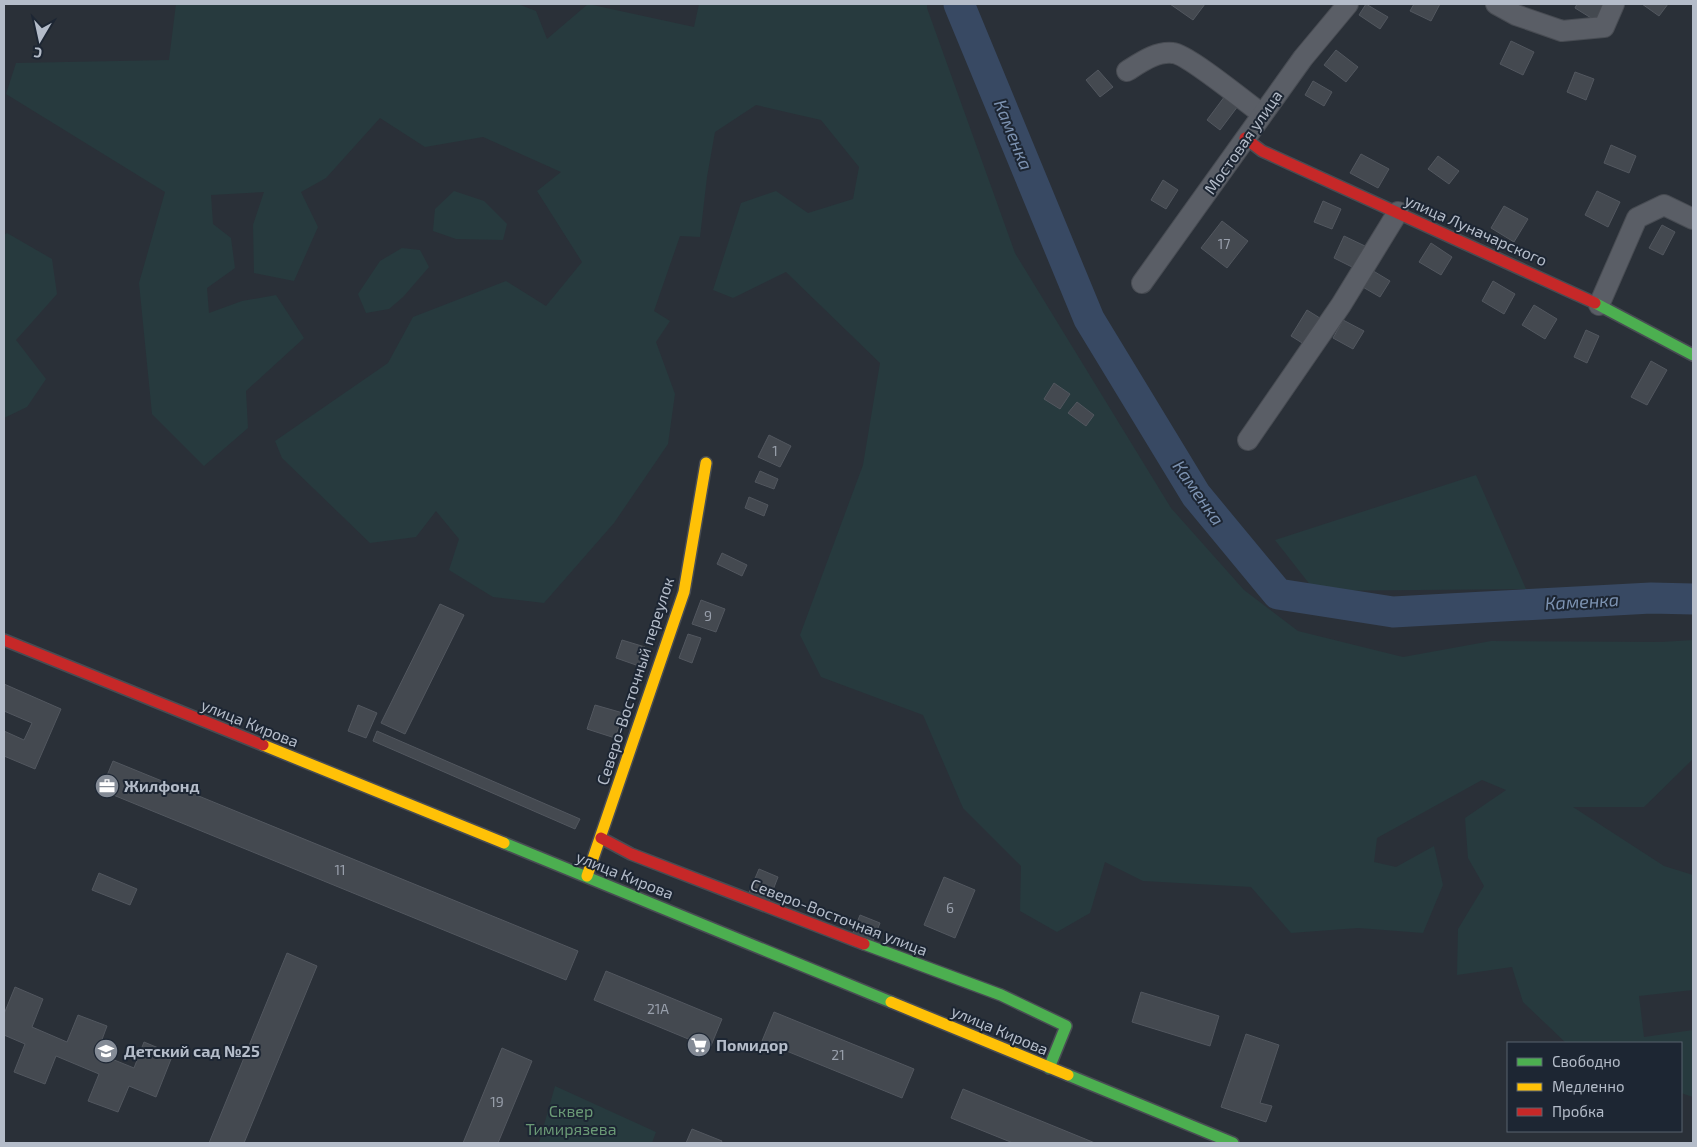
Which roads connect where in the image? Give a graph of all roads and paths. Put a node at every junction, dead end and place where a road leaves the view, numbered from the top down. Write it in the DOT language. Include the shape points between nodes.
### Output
graph roads {
  1 [pos="1348,4"];
  2 [pos="1496,4"];
  3 [pos="1614,4"];
  4 [pos="1127,71"];
  5 [pos="1262,114"];
  6 [pos="1246,138"];
  7 [pos="1398,212"];
  8 [pos="1693,219"];
  9 [pos="1142,284"];
  10 [pos="1599,305"];
  11 [pos="1693,355"];
  12 [pos="1248,440"];
  13 [pos="706,463"];
  14 [pos="4,640"];
  15 [pos="601,838"];
  16 [pos="587,876"];
  17 [pos="1049,1068"];
  18 [pos="1233,1143"];
  1 -- 5 [label="street, Мостовая улица"];
  2 -- 3 [label="street" via="1516,15 1562,31 1604,27"];
  4 -- 5 [label="street" via="1150,57 1174,52"];
  5 -- 6 [label="street, Мостовая улица"];
  6 -- 7 [label="street, улица Луначарского" via="1262,151"];
  6 -- 9 [label="street, Мостовая улица"];
  7 -- 10 [label="street, улица Луначарского"];
  7 -- 12 [label="street" via="1341,305"];
  8 -- 10 [label="street" via="1664,205 1637,218"];
  10 -- 11 [label="street, улица Луначарского"];
  13 -- 15 [label="street, Северо-Восточный переулок" via="684,592"];
  14 -- 16 [label="street, улица Кирова"];
  15 -- 16 [label="street, Северо-Восточный переулок"];
  15 -- 17 [label="street, Северо-Восточная улица" via="631,854 1001,994 1066,1026"];
  16 -- 17 [label="street, улица Кирова"];
  17 -- 18 [label="street, улица Кирова"];
}
